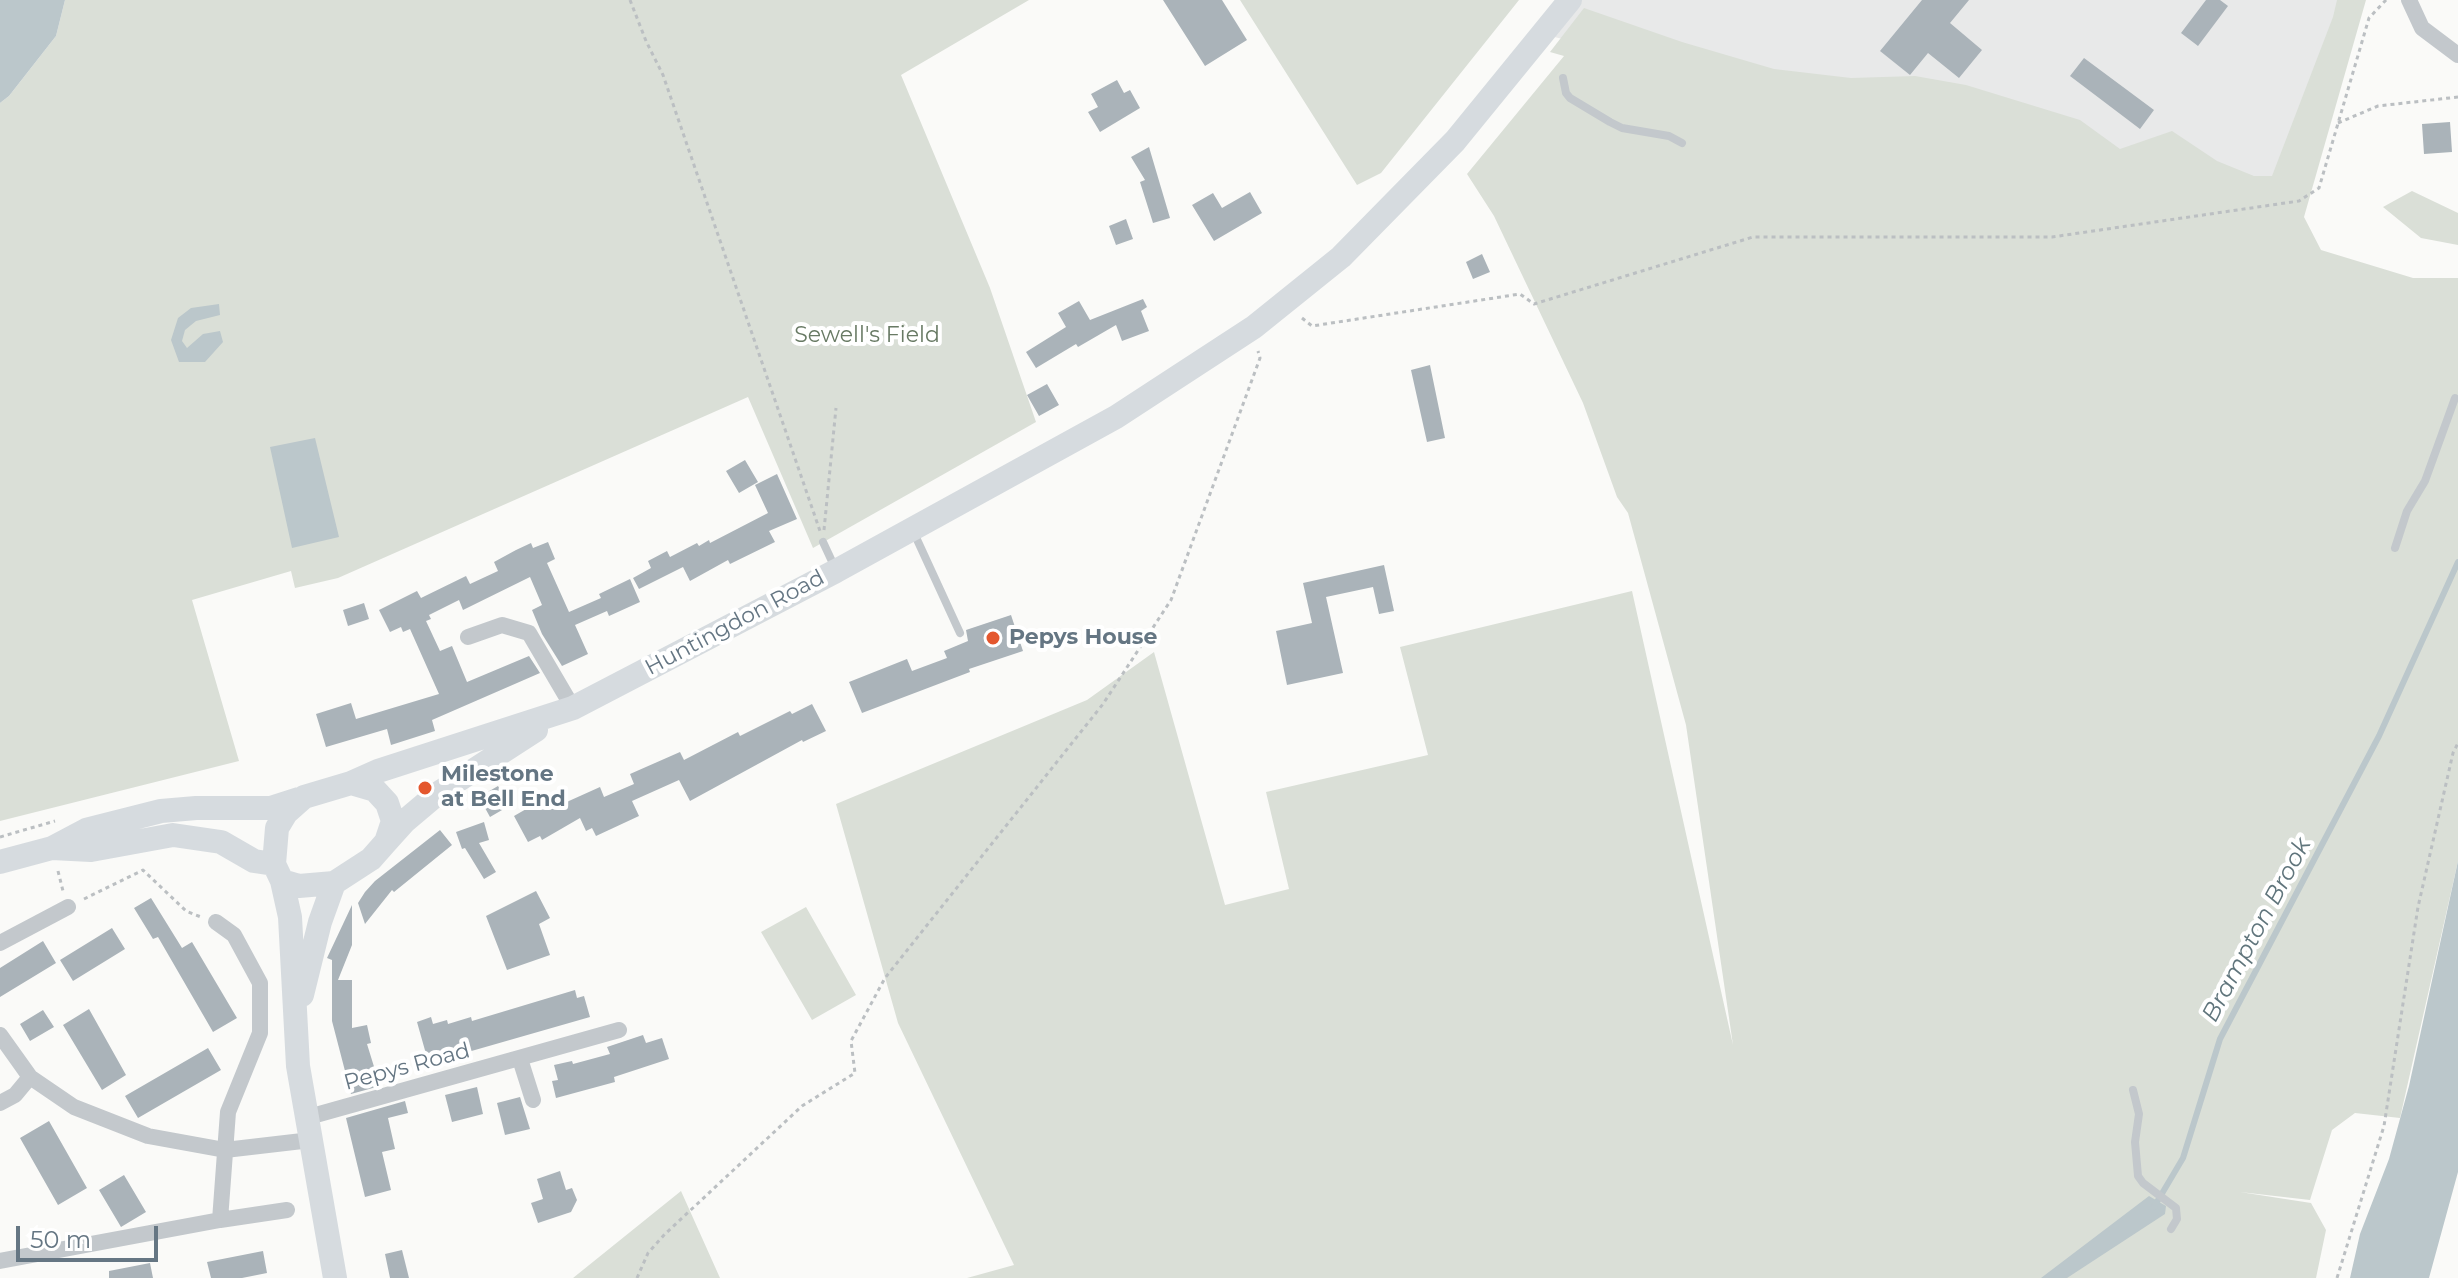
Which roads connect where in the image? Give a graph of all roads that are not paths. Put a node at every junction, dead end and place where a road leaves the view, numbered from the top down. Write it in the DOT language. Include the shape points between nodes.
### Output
graph roads {
  1 [pos="1570,0"];
  2 [pos="2409,0"];
  3 [pos="2458,55"];
  4 [pos="1563,78"];
  5 [pos="1682,143"];
  6 [pos="2455,398"];
  7 [pos="909,531"];
  8 [pos="824,540"];
  9 [pos="2395,548"];
  10 [pos="836,571"];
  11 [pos="960,633"];
  12 [pos="468,637"];
  13 [pos="569,710"];
  14 [pos="351,783"];
  15 [pos="304,797"];
  16 [pos="386,842"];
  17 [pos="52,848"];
  18 [pos="0,862"];
  19 [pos="278,872"];
  20 [pos="334,883"];
  21 [pos="68,907"];
  22 [pos="216,922"];
  23 [pos="0,943"];
  24 [pos="297,1017"];
  25 [pos="619,1030"];
  26 [pos="0,1035"];
  27 [pos="520,1059"];
  28 [pos="30,1077"];
  29 [pos="2133,1090"];
  30 [pos="533,1100"];
  31 [pos="0,1103"];
  32 [pos="308,1129"];
  33 [pos="225,1150"];
  34 [pos="287,1210"];
  35 [pos="220,1220"];
  36 [pos="2171,1229"];
  37 [pos="0,1261"];
  38 [pos="335,1278"];
  1 -- 7 [label="main road, Huntingdon Road" via="1455,141 1386,213 1254,327 1116,417"];
  2 -- 3 [label="street" via="2422,28"];
  4 -- 5 [label="lane" via="1570,98 1610,122"];
  6 -- 9 [label="lane"];
  7 -- 10 [label="main road, Huntingdon Road"];
  7 -- 11 [label="lane"];
  8 -- 10 [label="lane"];
  10 -- 13 [label="main road, Huntingdon Road"];
  12 -- 13 [label="street" via="502,625 529,633"];
  13 -- 14 [label="main road"];
  13 -- 16 [label="main road" via="437,794"];
  14 -- 15 [label="main road"];
  14 -- 16 [label="main road" via="375,790 387,803 393,821"];
  15 -- 17 [label="main road" via="271,808 161,811 86,830"];
  15 -- 19 [label="main road" via="277,828"];
  16 -- 20 [label="main road" via="371,859"];
  17 -- 18 [label="main road"];
  17 -- 19 [label="main road" via="91,850 190,836 221,842"];
  19 -- 20 [label="main road" via="299,886"];
  19 -- 24 [label="main road" via="290,917"];
  20 -- 24 [label="main road"];
  21 -- 23 [label="street"];
  22 -- 33 [label="street" via="234,935 260,983 260,1033 228,1112"];
  24 -- 32 [label="main road"];
  25 -- 27 [label="street, Pepys Road"];
  26 -- 28 [label="street"];
  27 -- 30 [label="street"];
  27 -- 32 [label="street, Pepys Road"];
  28 -- 31 [label="street"];
  28 -- 33 [label="street, Pepys Road" via="74,1107 148,1136"];
  29 -- 36 [label="lane" via="2139,1114 2136,1168 2143,1183 2176,1208"];
  32 -- 33 [label="street, Pepys Road"];
  32 -- 38 [label="main road"];
  33 -- 35 [label="street"];
  34 -- 35 [label="street"];
  35 -- 37 [label="street"];
}
